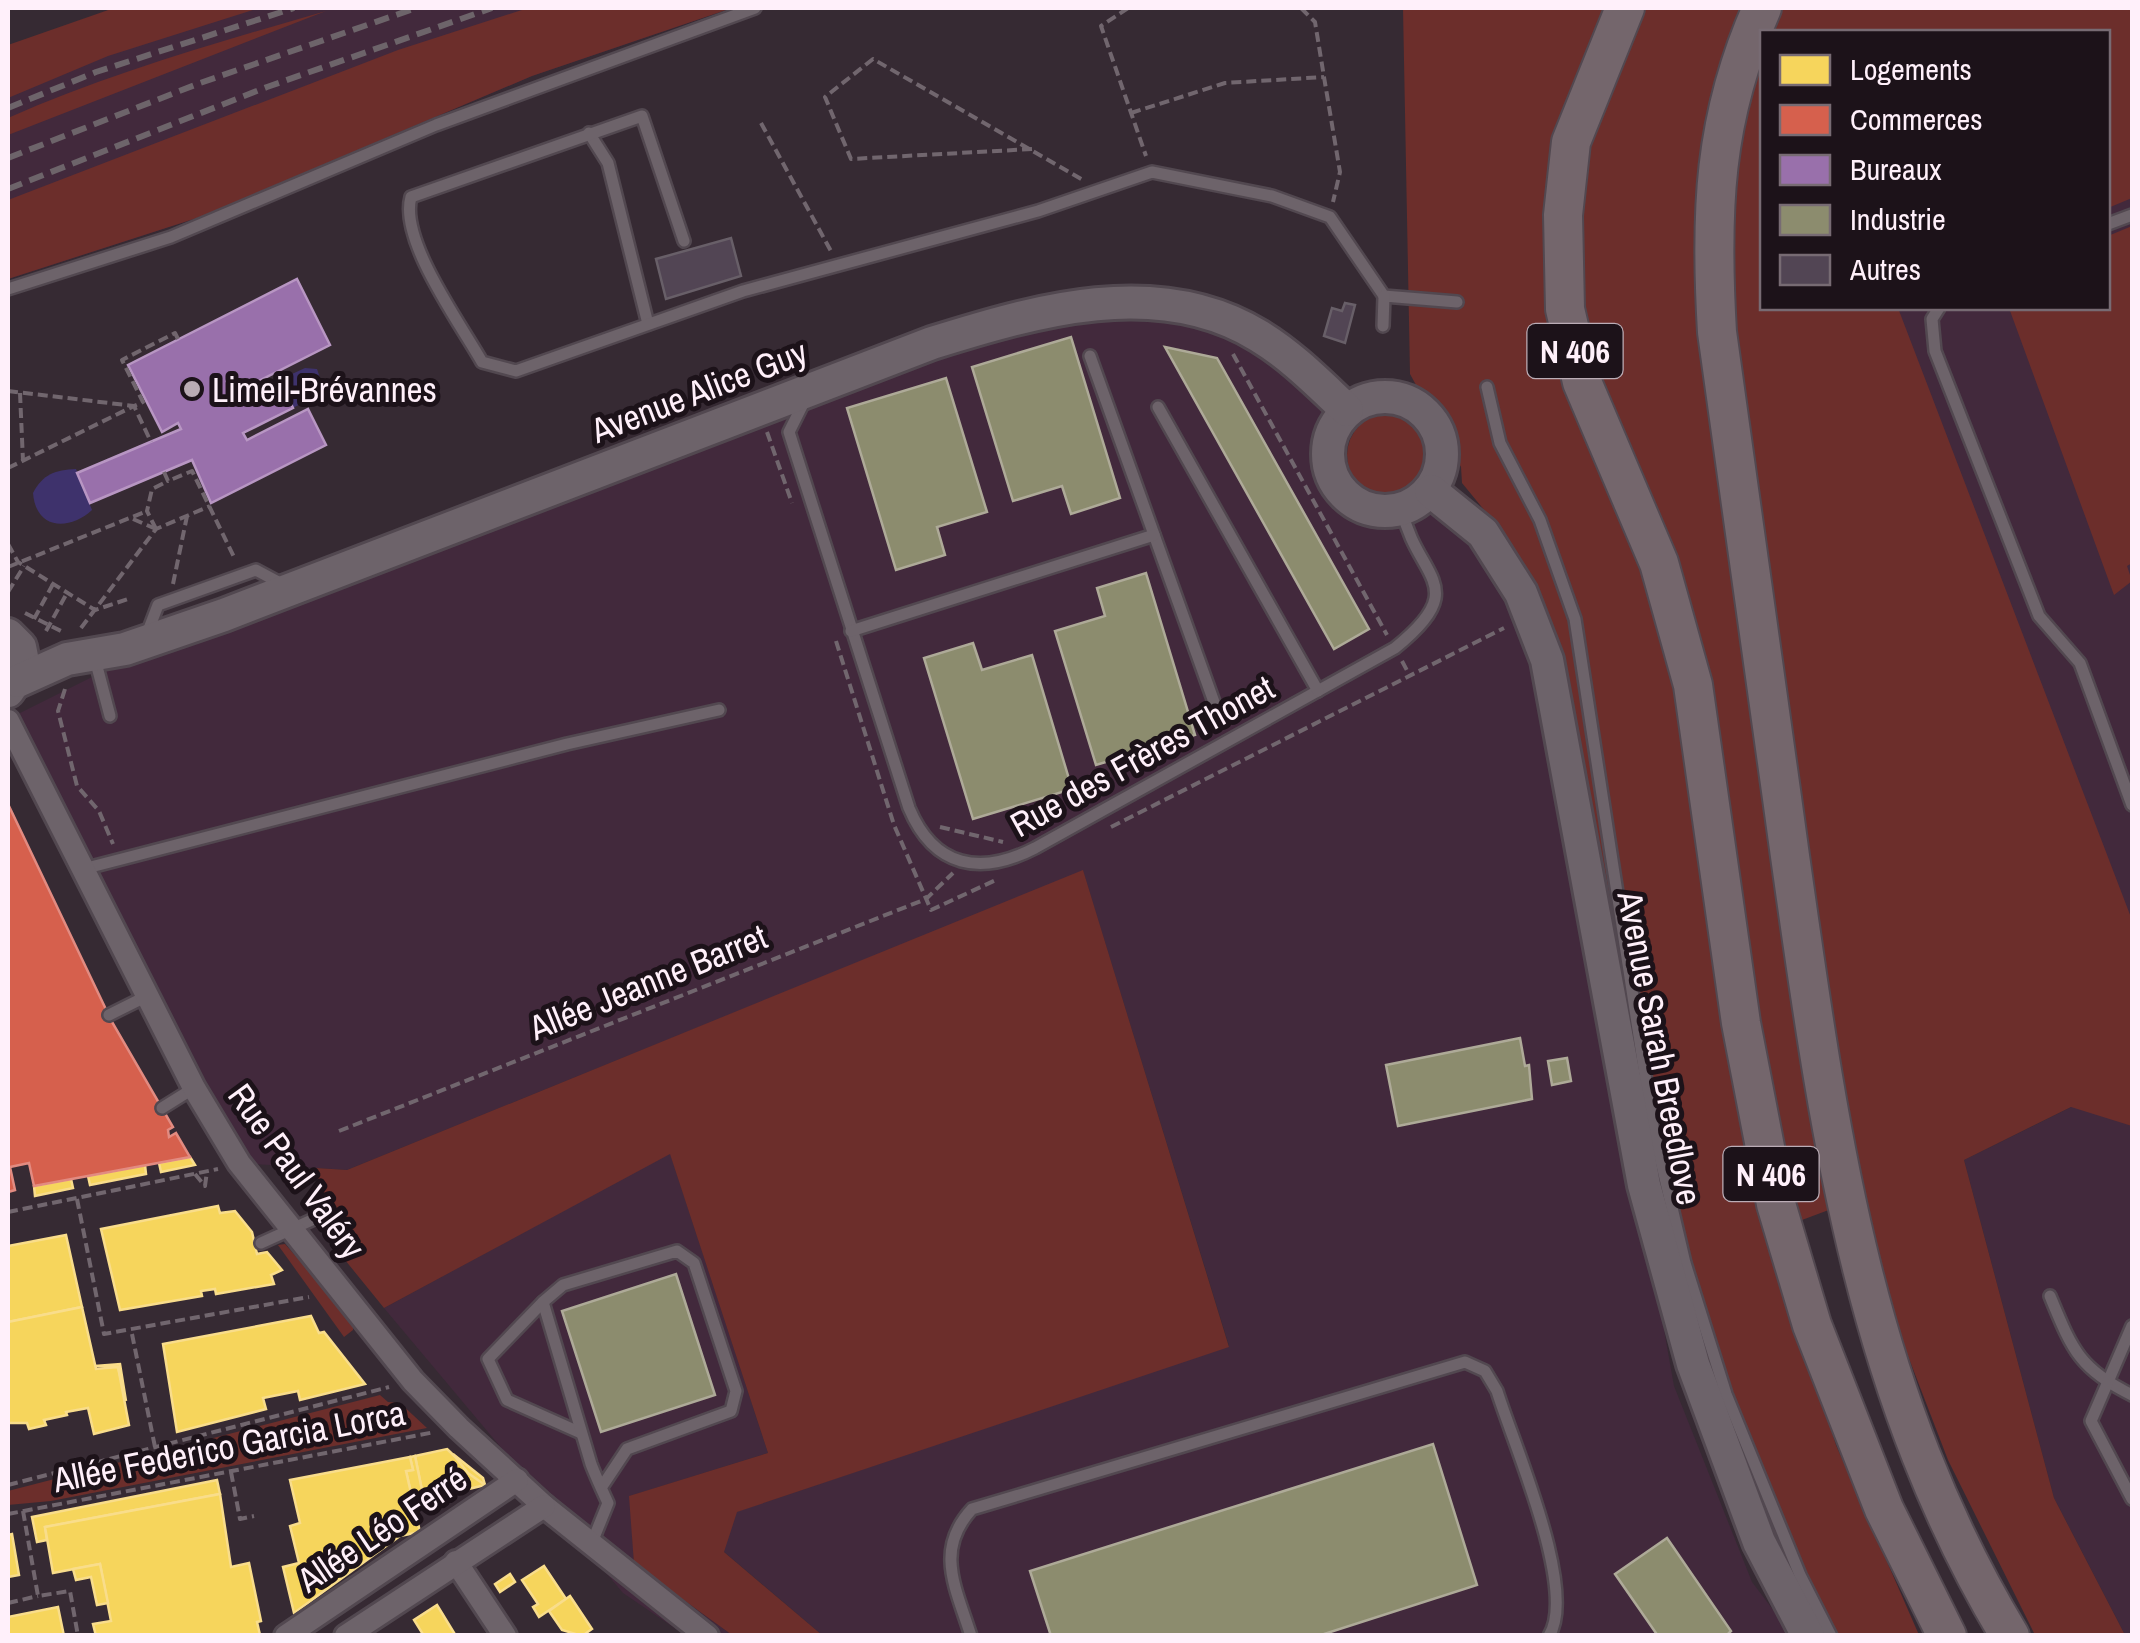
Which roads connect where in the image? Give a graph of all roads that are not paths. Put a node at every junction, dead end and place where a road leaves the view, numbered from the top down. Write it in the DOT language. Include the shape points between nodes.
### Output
graph roads {
  1 [pos="755,8"];
  2 [pos="1625,8"];
  3 [pos="1762,8"];
  4 [pos="590,133"];
  5 [pos="684,241"];
  6 [pos="8,289"];
  7 [pos="1384,296"];
  8 [pos="1457,302"];
  9 [pos="1938,310"];
  10 [pos="648,324"];
  11 [pos="1383,326"];
  12 [pos="1090,356"];
  13 [pos="1488,386"];
  14 [pos="812,390"];
  15 [pos="1158,407"];
  16 [pos="1347,410"];
  17 [pos="1431,491"];
  18 [pos="1402,510"];
  19 [pos="1154,535"];
  20 [pos="851,631"];
  21 [pos="27,633"];
  22 [pos="76,657"];
  23 [pos="1318,691"];
  24 [pos="10,692"];
  25 [pos="1214,702"];
  26 [pos="720,710"];
  27 [pos="110,716"];
  28 [pos="8,721"];
  29 [pos="2132,805"];
  30 [pos="83,870"];
  31 [pos="147,996"];
  32 [pos="109,1015"];
  33 [pos="194,1088"];
  34 [pos="162,1108"];
  35 [pos="314,1219"];
  36 [pos="292,1229"];
  37 [pos="262,1243"];
  38 [pos="2050,1296"];
  39 [pos="542,1302"];
  40 [pos="2132,1326"];
  41 [pos="2108,1383"];
  42 [pos="2132,1395"];
  43 [pos="582,1433"];
  44 [pos="517,1480"];
  45 [pos="602,1488"];
  46 [pos="2132,1499"];
  47 [pos="544,1506"];
  48 [pos="591,1545"];
  49 [pos="456,1562"];
  50 [pos="286,1636"];
  51 [pos="346,1636"];
  52 [pos="505,1636"];
  53 [pos="706,1636"];
  54 [pos="971,1636"];
  55 [pos="1548,1636"];
  56 [pos="1808,1636"];
  57 [pos="1830,1636"];
  58 [pos="1947,1636"];
  59 [pos="2010,1636"];
  1 -- 6 [label="lane" via="436,125 171,237"];
  2 -- 58 [label="highway, N 406" via="1571,142 1562,215 1565,309 1582,382 1659,563 1694,685 1741,1023 1776,1204 1812,1325 1884,1510"];
  3 -- 59 [label="highway, N 406" via="1734,76 1716,152 1712,245 1717,332 1813,1027 1848,1225 1887,1369 1931,1478"];
  4 -- 5 [label="lane" via="642,116"];
  4 -- 10 [label="lane" via="608,163"];
  4 -- 10 [label="lane" via="411,198 406,217 482,362 516,371"];
  7 -- 8 [label="lane"];
  7 -- 10 [label="lane" via="1330,217 1272,196 1152,172"];
  7 -- 11 [label="lane"];
  9 -- 29 [label="lane" via="1934,351 2038,616 2080,663"];
  12 -- 19 [label="lane"];
  13 -- 57 [label="lane" via="1500,443 1540,520 1574,619 1654,1127 1684,1264 1726,1394"];
  14 -- 16 [label="main road, Avenue Alice Guy" via="1010,319 1085,304 1152,304 1207,312 1258,336"];
  14 -- 20 [label="lane" via="789,432"];
  14 -- 22 [label="main road, Avenue Alice Guy" via="292,589 144,642"];
  15 -- 23 [label="lane"];
  16 -- 17 [label="main road" via="1369,398 1393,396 1432,420 1442,438 1443,462"];
  16 -- 18 [label="main road" via="1328,446 1337,486 1354,504 1377,512"];
  17 -- 18 [label="main road"];
  17 -- 56 [label="main road, Avenue Sarah Breedlove" via="1483,534 1521,594 1547,660 1644,1185 1693,1364 1759,1542"];
  18 -- 23 [label="lane, Rue des Frères Thonet" via="1408,536 1437,588 1436,602 1394,648"];
  19 -- 20 [label="lane"];
  19 -- 25 [label="lane"];
  20 -- 23 [label="lane, Rue des Frères Thonet" via="918,828 946,855 982,866 1021,856"];
  21 -- 22 [label="main road, Avenue Alice Guy"];
  21 -- 24 [label="main road" via="24,667"];
  22 -- 24 [label="main road, Avenue Alice Guy"];
  22 -- 27 [label="lane"];
  26 -- 30 [label="lane"];
  28 -- 30 [label="street, Rue Paul Valéry"];
  30 -- 31 [label="street, Rue Paul Valéry"];
  31 -- 32 [label="lane"];
  31 -- 33 [label="street, Rue Paul Valéry"];
  33 -- 34 [label="lane"];
  33 -- 36 [label="street, Rue Paul Valéry" via="239,1163"];
  35 -- 36 [label="lane"];
  36 -- 37 [label="lane"];
  36 -- 44 [label="street, Rue Paul Valéry" via="413,1381"];
  38 -- 41 [label="lane" via="2073,1352"];
  39 -- 43 [label="lane"];
  39 -- 43 [label="lane" via="488,1359 507,1400"];
  39 -- 45 [label="lane" via="564,1285 677,1251 694,1263 736,1391 731,1410 626,1449"];
  40 -- 41 [label="lane"];
  41 -- 42 [label="lane"];
  41 -- 46 [label="lane" via="2092,1421"];
  43 -- 45 [label="lane"];
  44 -- 47 [label="street, Rue Paul Valéry"];
  44 -- 50 [label="street, Allée Léo Ferré"];
  45 -- 48 [label="lane" via="608,1503"];
  47 -- 48 [label="street, Rue Paul Valéry"];
  47 -- 49 [label="street"];
  48 -- 53 [label="street, Rue Paul Valéry"];
  49 -- 51 [label="street"];
  49 -- 52 [label="street"];
  54 -- 55 [label="lane" via="950,1550 954,1529 972,1510 1465,1362 1485,1371 1496,1391 1556,1577 1555,1625"];
}
